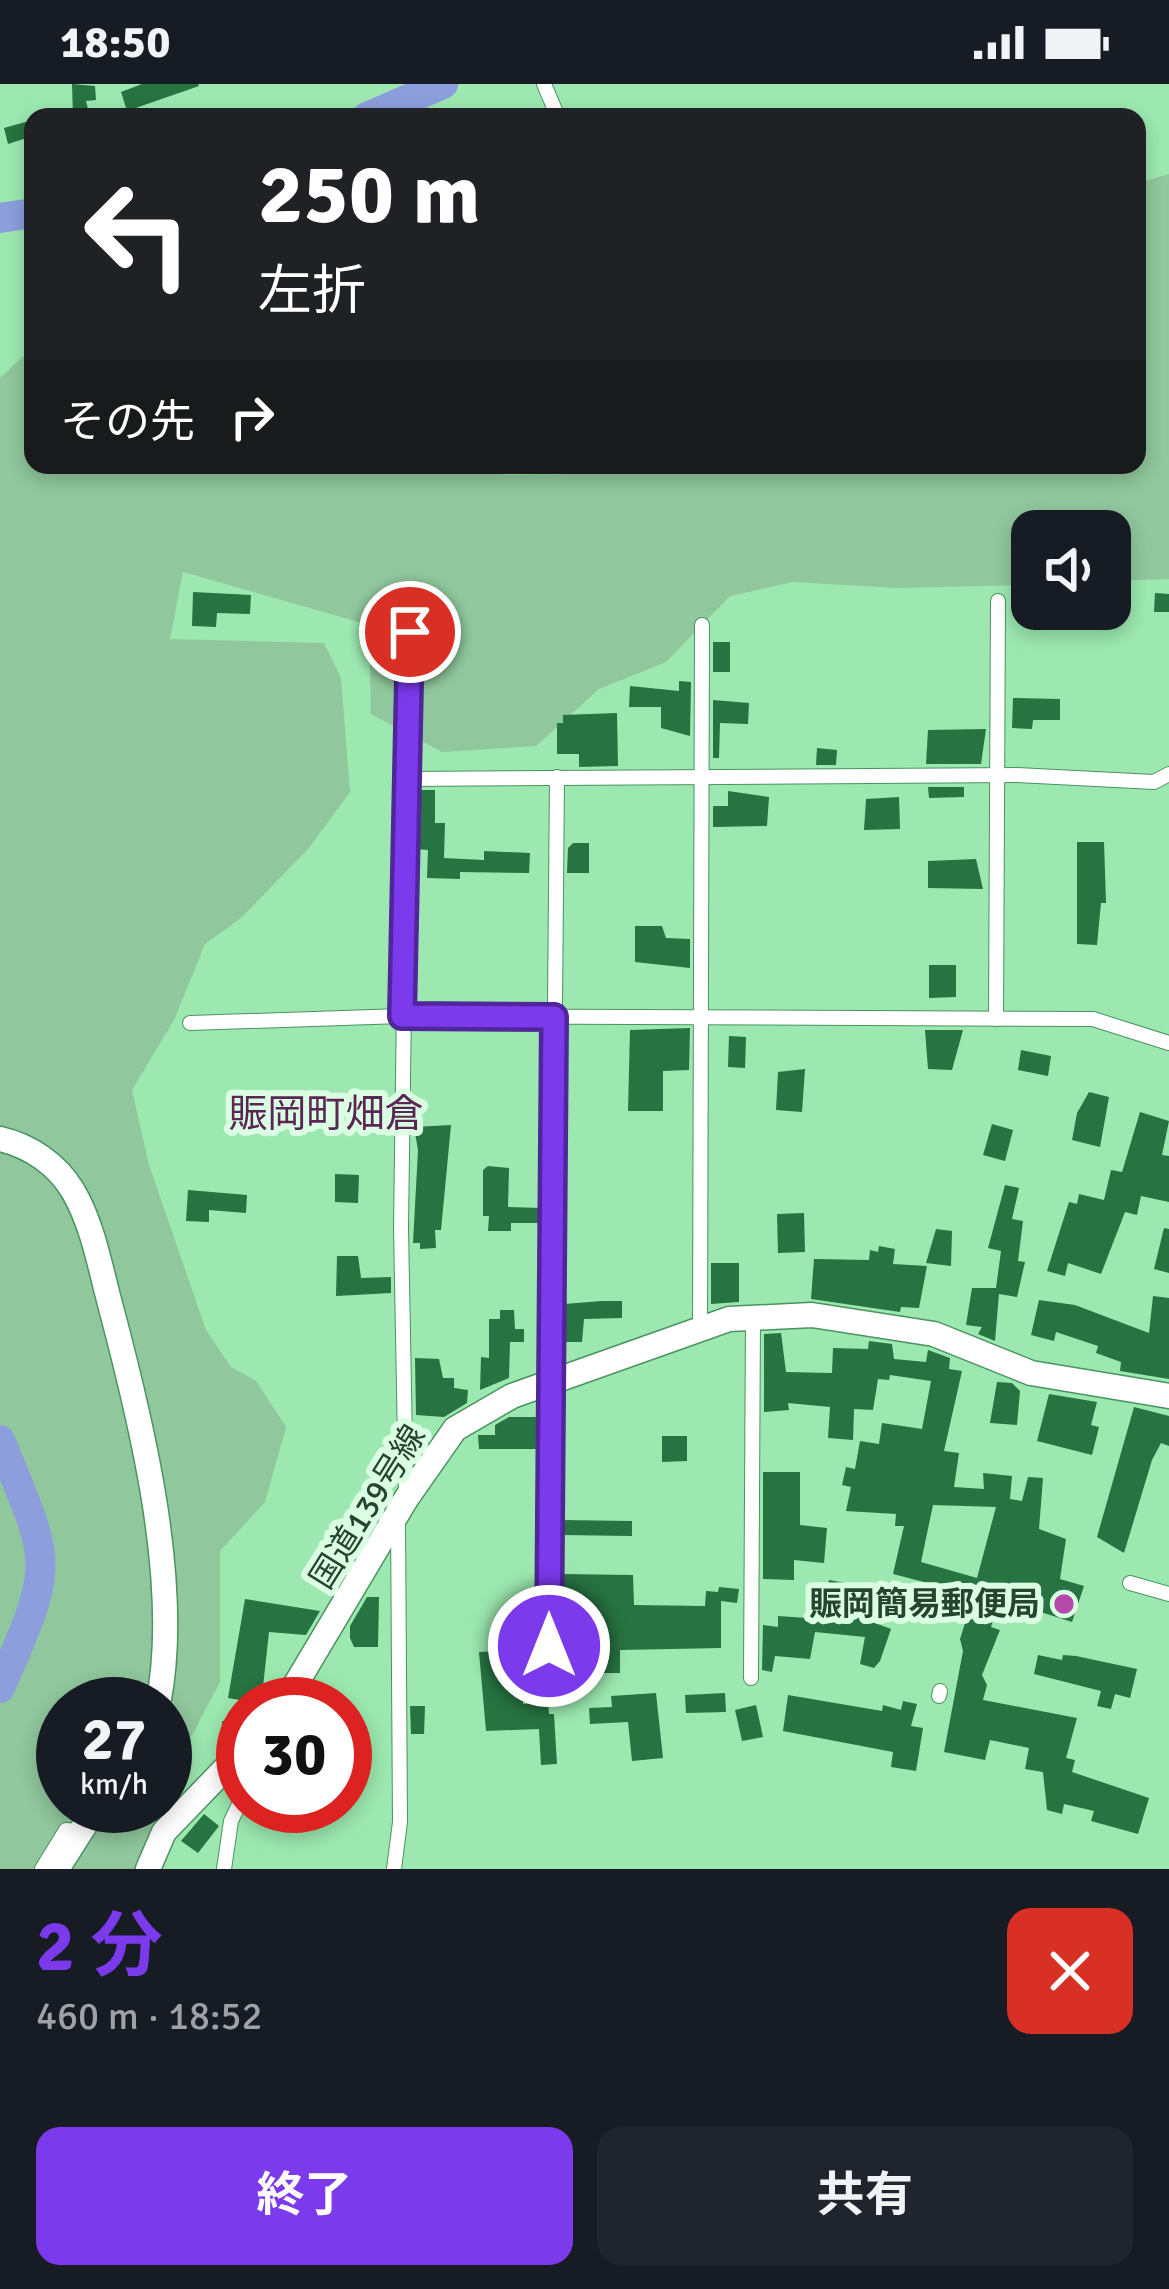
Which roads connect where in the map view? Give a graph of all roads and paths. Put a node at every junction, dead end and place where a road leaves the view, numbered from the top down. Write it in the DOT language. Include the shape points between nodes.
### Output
graph roads {
  1 [pos="998,602"];
  2 [pos="702,625"];
  3 [pos="410,632"];
  4 [pos="1169,774"];
  5 [pos="998,776"];
  6 [pos="557,777"];
  7 [pos="407,779"];
  8 [pos="702,779"];
  9 [pos="402,1016"];
  10 [pos="554,1017"];
  11 [pos="700,1018"];
  12 [pos="997,1019"];
  13 [pos="190,1023"];
  14 [pos="1169,1042"];
  15 [pos="0,1139"];
  16 [pos="753,1315"];
  17 [pos="700,1330"];
  18 [pos="550,1383"];
  19 [pos="1169,1396"];
  20 [pos="402,1507"];
  21 [pos="1130,1582"];
  22 [pos="1169,1594"];
  23 [pos="161,1677"];
  24 [pos="300,1677"];
  25 [pos="751,1678"];
  26 [pos="549,1690"];
  27 [pos="216,1778"];
  28 [pos="64,1833"];
  29 [pos="77,1833"];
  30 [pos="229,1833"];
  31 [pos="42,1869"];
  32 [pos="57,1869"];
  33 [pos="148,1869"];
  34 [pos="224,1869"];
  35 [pos="394,1869"];
  1 -- 5 [label="street"];
  2 -- 8 [label="street"];
  3 -- 7 [label="street"];
  4 -- 5 [label="street" via="1154,782"];
  5 -- 8 [label="street"];
  5 -- 12 [label="street"];
  6 -- 7 [label="street"];
  6 -- 8 [label="street"];
  6 -- 10 [label="street"];
  7 -- 9 [label="street"];
  8 -- 11 [label="street"];
  9 -- 10 [label="street"];
  9 -- 13 [label="street"];
  9 -- 20 [label="street"];
  10 -- 11 [label="street"];
  10 -- 18 [label="street"];
  11 -- 12 [label="street"];
  11 -- 17 [label="street"];
  12 -- 14 [label="street" via="1093,1019"];
  15 -- 23 [label="highway" via="59,1172 93,1241 150,1474"];
  16 -- 17 [label="highway, 国道139号線"];
  16 -- 19 [label="highway, 国道139号線" via="934,1334 1030,1373"];
  16 -- 25 [label="street"];
  17 -- 18 [label="highway, 国道139号線"];
  18 -- 20 [label="highway, 国道139号線" via="455,1429"];
  18 -- 26 [label="street"];
  20 -- 24 [label="highway, 国道139号線"];
  20 -- 35 [label="street"];
  21 -- 22 [label="street"];
  27 -- 33 [label="highway" via="164,1832"];
  28 -- 31 [label="street"];
  29 -- 32 [label="highway"];
  30 -- 34 [label="street"];
}
